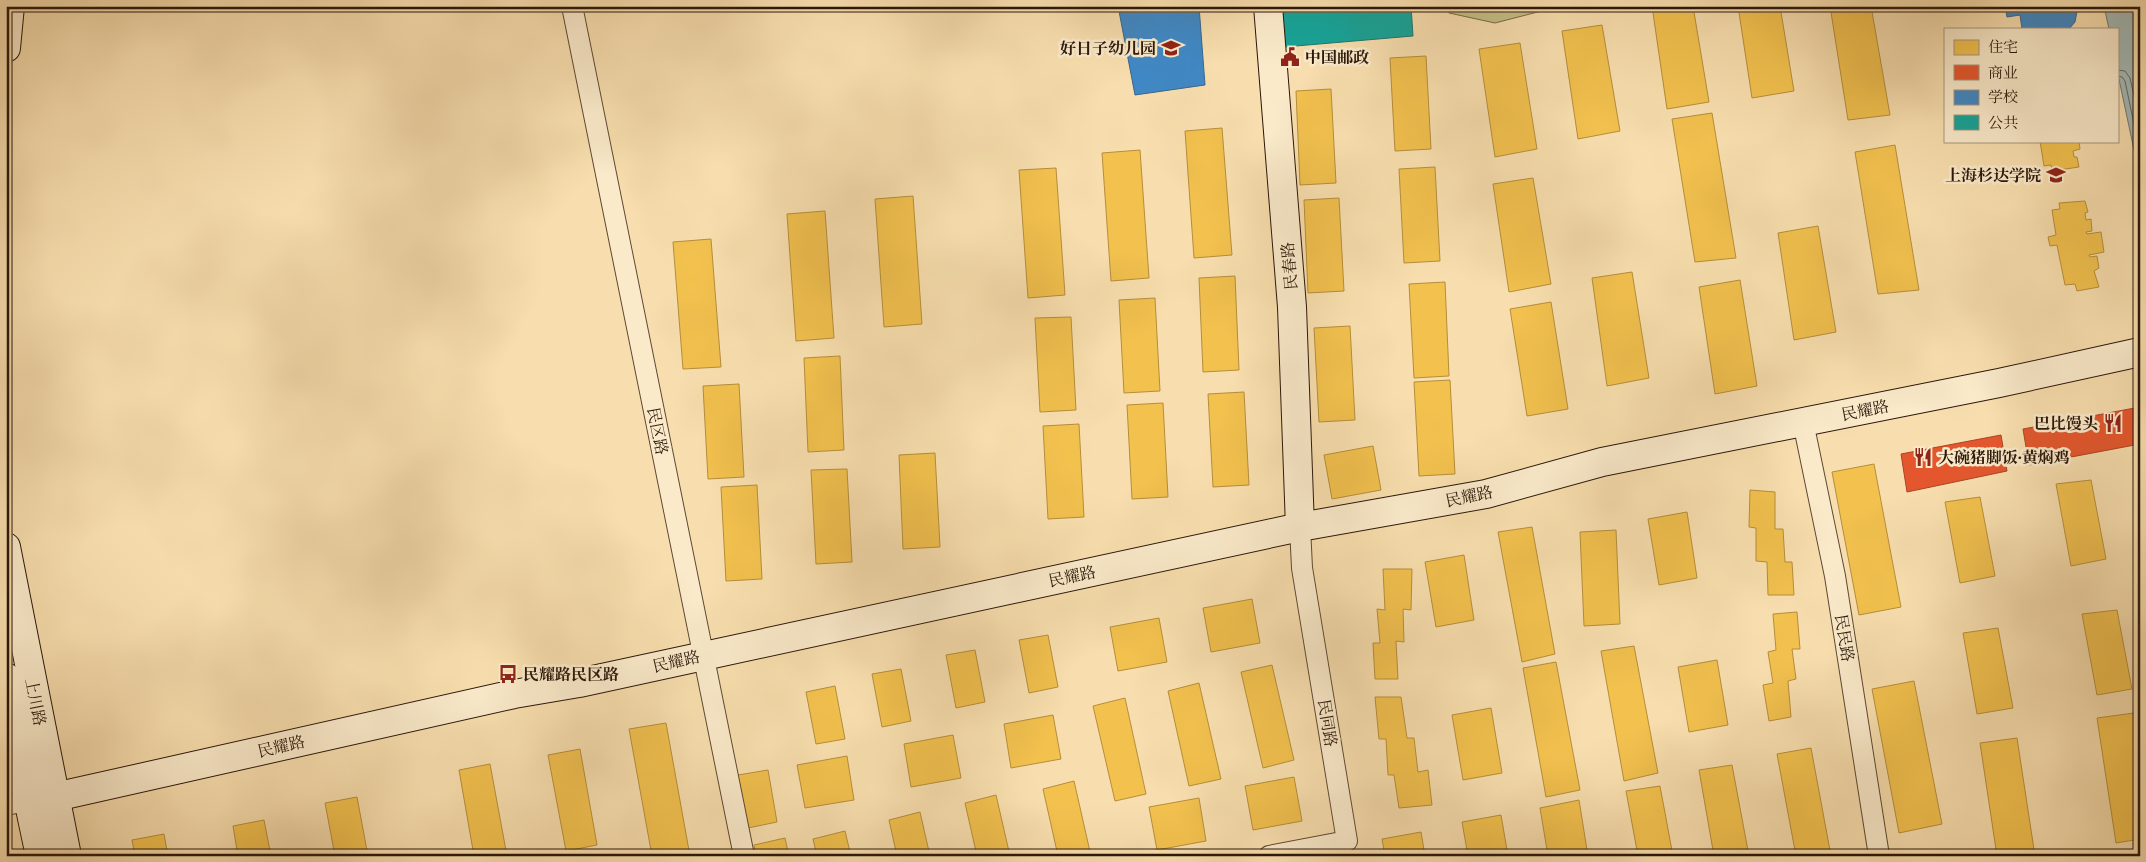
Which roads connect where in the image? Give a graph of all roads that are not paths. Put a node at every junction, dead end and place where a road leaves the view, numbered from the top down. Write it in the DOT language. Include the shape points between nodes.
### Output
graph roads {
  1 [pos="10,6"];
  2 [pos="572,6"];
  3 [pos="1268,6"];
  4 [pos="6,48"];
  5 [pos="2140,352"];
  6 [pos="1803,422"];
  7 [pos="1300,527"];
  8 [pos="6,547"];
  9 [pos="703,655"];
  10 [pos="6,677"];
  11 [pos="55,796"];
  12 [pos="17,802"];
  13 [pos="40,856"];
  14 [pos="67,856"];
  15 [pos="744,856"];
  16 [pos="1269,856"];
  17 [pos="1880,856"];
  1 -- 4 [label="street"];
  2 -- 9 [label="street, 民区路"];
  3 -- 7 [label="street, 民春路" via="1292,307"];
  5 -- 6 [label="street, 民耀路"];
  6 -- 7 [label="street, 民耀路" via="1602,462 1486,494"];
  6 -- 17 [label="street, 民民路" via="1835,576"];
  7 -- 9 [label="street, 民耀路"];
  7 -- 16 [label="street, 民同路" via="1302,568 1347,841"];
  8 -- 11 [label="street, 上川路"];
  9 -- 11 [label="street, 民耀路"];
  9 -- 15 [label="street, 民区路"];
  10 -- 12 [label="street, 上川路"];
  11 -- 12 [label="street, 民耀路"];
  11 -- 14 [label="street, 上川路"];
  12 -- 13 [label="street, 上川路"];
}
